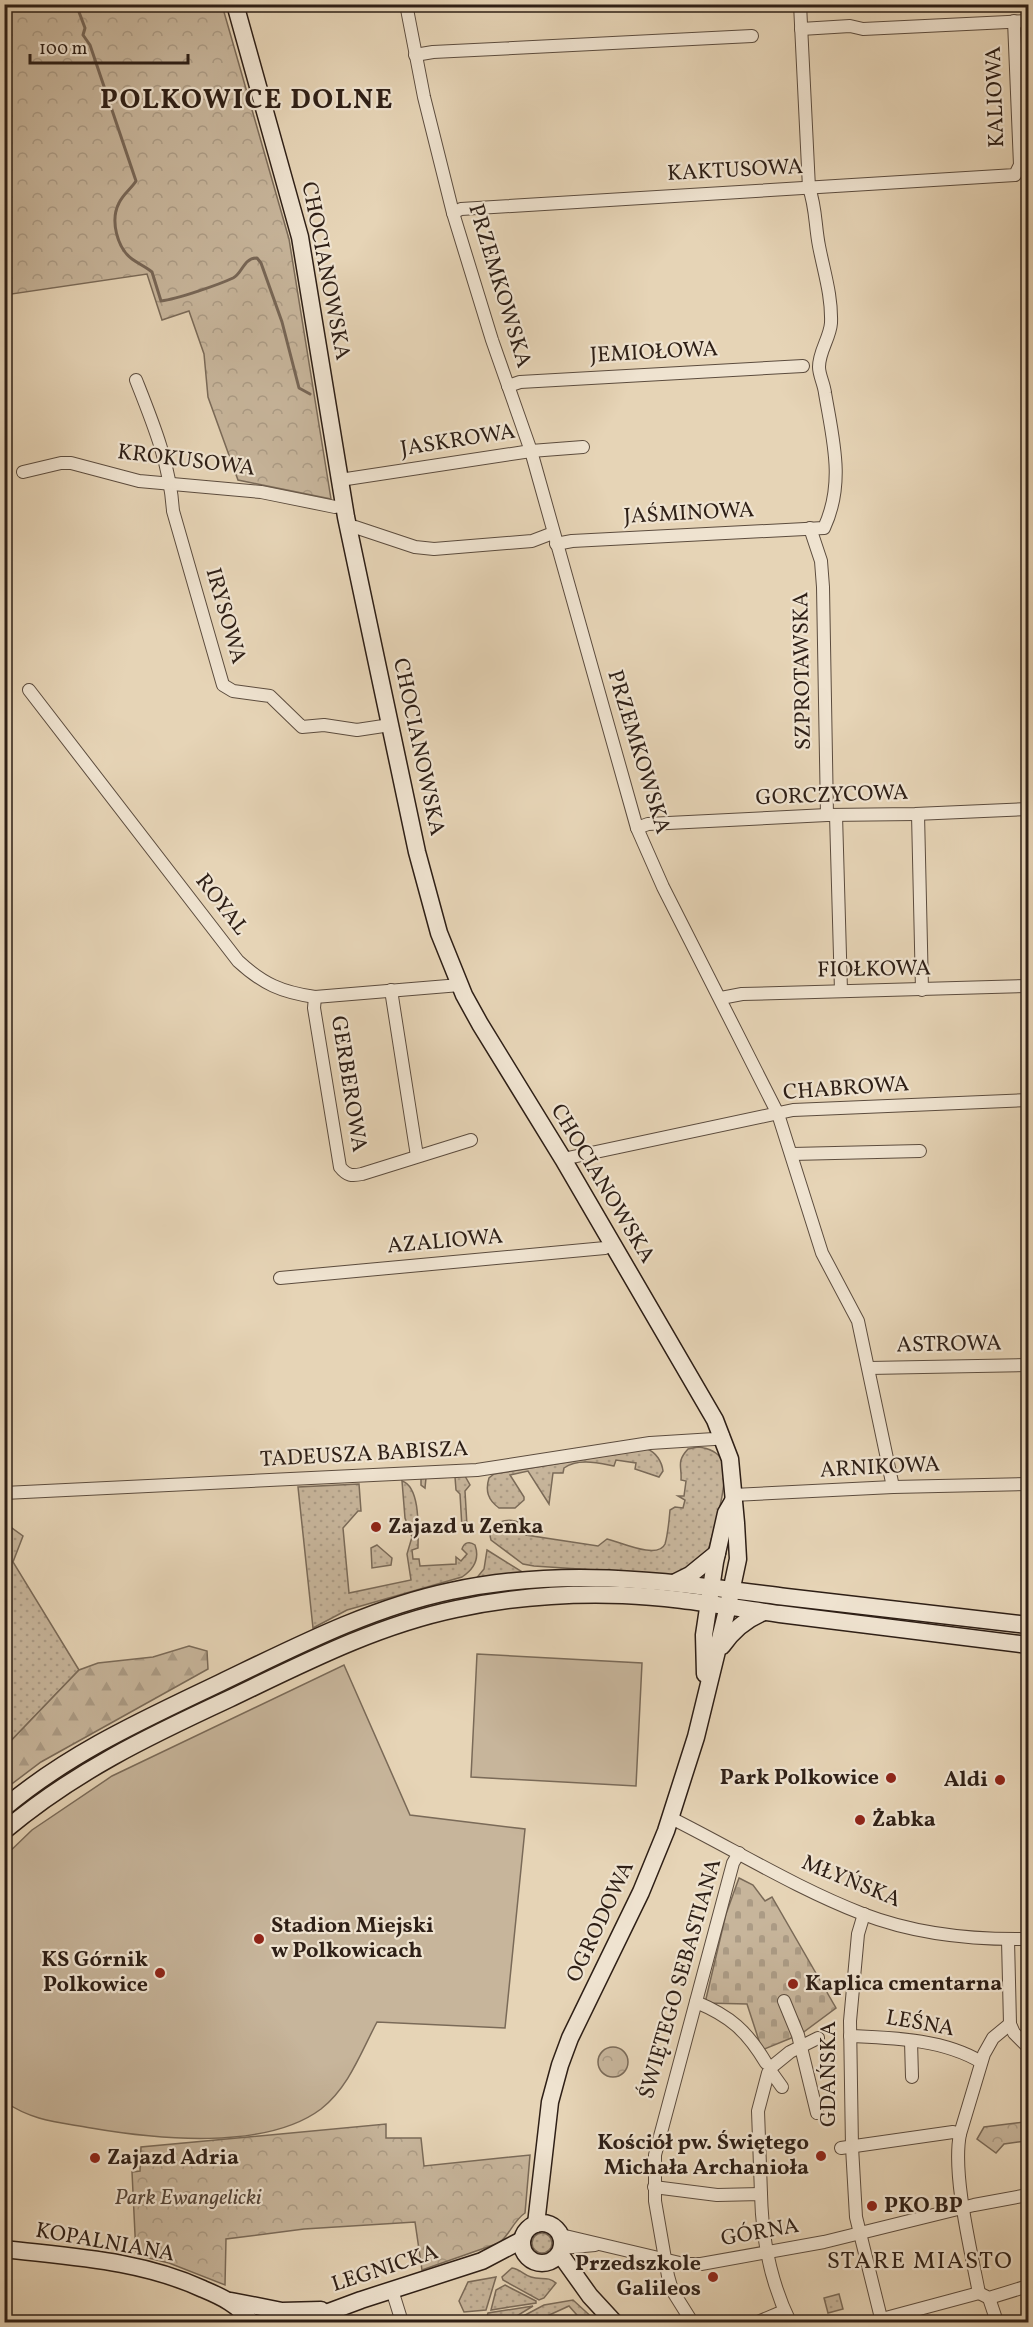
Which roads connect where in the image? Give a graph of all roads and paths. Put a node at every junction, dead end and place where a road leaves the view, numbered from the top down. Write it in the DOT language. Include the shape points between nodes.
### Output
graph roads {
  1 [pos="235,4"];
  2 [pos="406,4"];
  3 [pos="800,4"];
  4 [pos="1014,21"];
  5 [pos="1029,21"];
  6 [pos="801,28"];
  7 [pos="752,36"];
  8 [pos="415,56"];
  9 [pos="1018,171"];
  10 [pos="809,188"];
  11 [pos="453,213"];
  12 [pos="803,366"];
  13 [pos="136,380"];
  14 [pos="508,386"];
  15 [pos="583,447"];
  16 [pos="531,451"];
  17 [pos="23,472"];
  18 [pos="340,480"];
  19 [pos="171,484"];
  20 [pos="344,505"];
  21 [pos="810,528"];
  22 [pos="348,529"];
  23 [pos="555,539"];
  24 [pos="29,690"];
  25 [pos="390,725"];
  26 [pos="1029,810"];
  27 [pos="918,814"];
  28 [pos="831,815"];
  29 [pos="637,828"];
  30 [pos="460,985"];
  31 [pos="1029,986"];
  32 [pos="391,990"];
  33 [pos="922,990"];
  34 [pos="841,991"];
  35 [pos="315,997"];
  36 [pos="721,998"];
  37 [pos="1029,1100"];
  38 [pos="778,1114"];
  39 [pos="471,1140"];
  40 [pos="920,1151"];
  41 [pos="792,1154"];
  42 [pos="417,1156"];
  43 [pos="563,1159"];
  44 [pos="613,1244"];
  45 [pos="280,1278"];
  46 [pos="1029,1365"];
  47 [pos="870,1368"];
  48 [pos="723,1436"];
  49 [pos="1029,1484"];
  50 [pos="893,1487"];
  51 [pos="4,1493"];
  52 [pos="733,1498"];
  53 [pos="717,1553"];
  54 [pos="738,1559"];
  55 [pos="676,1582"];
  56 [pos="712,1588"];
  57 [pos="732,1589"];
  58 [pos="766,1594"];
  59 [pos="682,1601"];
  60 [pos="709,1605"];
  61 [pos="728,1606"];
  62 [pos="764,1611"];
  63 [pos="1029,1625"];
  64 [pos="704,1635"];
  65 [pos="1029,1645"];
  66 [pos="717,1653"];
  67 [pos="704,1702"];
  68 [pos="4,1808"];
  69 [pos="671,1818"];
  70 [pos="4,1831"];
  71 [pos="739,1853"];
  72 [pos="864,1914"];
  73 [pos="1029,1939"];
  74 [pos="1008,1940"];
  75 [pos="784,2001"];
  76 [pos="696,2002"];
  77 [pos="1010,2024"];
  78 [pos="850,2036"];
  79 [pos="818,2038"];
  80 [pos="911,2041"];
  81 [pos="801,2047"];
  82 [pos="1029,2047"];
  83 [pos="981,2062"];
  84 [pos="770,2068"];
  85 [pos="912,2077"];
  86 [pos="782,2087"];
  87 [pos="818,2113"];
  88 [pos="960,2134"];
  89 [pos="847,2147"];
  90 [pos="654,2187"];
  91 [pos="761,2194"];
  92 [pos="1029,2195"];
  93 [pos="964,2208"];
  94 [pos="542,2223"];
  95 [pos="861,2233"];
  96 [pos="524,2248"];
  97 [pos="4,2249"];
  98 [pos="558,2250"];
  99 [pos="767,2253"];
  100 [pos="665,2259"];
  101 [pos="1029,2286"];
  102 [pos="392,2290"];
  103 [pos="984,2296"];
  104 [pos="229,2300"];
  105 [pos="334,2309"];
  106 [pos="787,2317"];
  107 [pos="882,2321"];
  108 [pos="239,2322"];
  109 [pos="251,2322"];
  110 [pos="302,2322"];
  111 [pos="402,2322"];
  112 [pos="614,2322"];
  113 [pos="692,2322"];
  114 [pos="758,2322"];
  115 [pos="997,2322"];
  1 -- 18 [label="street, CHOCIANOWSKA" via="300,237"];
  2 -- 8 [label="street, PRZEMKOWSKA"];
  3 -- 6 [label="street"];
  4 -- 5 [label="street, KALIOWA"];
  4 -- 6 [label="street, KALIOWA" via="863,29"];
  4 -- 9 [label="street, KALIOWA"];
  6 -- 10 [label="street"];
  7 -- 8 [label="street"];
  8 -- 11 [label="street, PRZEMKOWSKA"];
  9 -- 10 [label="street, KAKTUSOWA" via="1015,175"];
  10 -- 11 [label="street, KAKTUSOWA" via="461,209"];
  10 -- 21 [label="street, JAŚMINOWA" via="829,284 831,320 819,368 837,482 824,528"];
  11 -- 14 [label="street, PRZEMKOWSKA"];
  12 -- 14 [label="street, JEMIOŁOWA" via="520,382"];
  13 -- 19 [label="street" via="167,462"];
  14 -- 16 [label="street, PRZEMKOWSKA"];
  15 -- 16 [label="street, JASKROWA"];
  16 -- 18 [label="street, JASKROWA"];
  16 -- 23 [label="street, PRZEMKOWSKA"];
  17 -- 19 [label="street, KROKUSOWA" via="71,463 139,481"];
  18 -- 20 [label="street, CHOCIANOWSKA"];
  19 -- 20 [label="street, KROKUSOWA" via="261,492 335,507"];
  19 -- 25 [label="street, IRYSOWA" via="173,511 223,685 233,691 270,696 302,727 324,725 357,730"];
  20 -- 22 [label="street, CHOCIANOWSKA"];
  21 -- 23 [label="street, JAŚMINOWA"];
  21 -- 28 [label="street, SZPROTAWSKA" via="821,561 823,586"];
  22 -- 23 [label="street, JAŚMINOWA" via="356,527 415,547 434,549"];
  22 -- 25 [label="street, CHOCIANOWSKA"];
  23 -- 29 [label="street, PRZEMKOWSKA"];
  24 -- 35 [label="street, ROYAL" via="238,961 276,988"];
  25 -- 30 [label="street, CHOCIANOWSKA" via="428,896"];
  26 -- 27 [label="street, GORCZYCOWA"];
  27 -- 28 [label="street, GORCZYCOWA"];
  27 -- 33 [label="street"];
  28 -- 29 [label="street, GORCZYCOWA"];
  28 -- 34 [label="street, SZPROTAWSKA"];
  29 -- 36 [label="street, PRZEMKOWSKA"];
  30 -- 32 [label="street, ROYAL"];
  30 -- 43 [label="street, CHOCIANOWSKA"];
  31 -- 33 [label="street, FIOŁKOWA"];
  32 -- 35 [label="street, ROYAL"];
  32 -- 42 [label="street"];
  33 -- 34 [label="street, FIOŁKOWA"];
  34 -- 36 [label="street, FIOŁKOWA"];
  35 -- 42 [label="street, GERBEROWA" via="340,1167 352,1176"];
  36 -- 38 [label="street, PRZEMKOWSKA"];
  37 -- 38 [label="street, CHABROWA" via="793,1110"];
  38 -- 41 [label="street, PRZEMKOWSKA"];
  38 -- 43 [label="street, CHABROWA"];
  39 -- 42 [label="street, GERBEROWA"];
  40 -- 41 [label="street"];
  41 -- 47 [label="street, PRZEMKOWSKA" via="822,1253 858,1321"];
  43 -- 44 [label="street, CHOCIANOWSKA"];
  44 -- 45 [label="street, AZALIOWA" via="606,1248"];
  44 -- 48 [label="street, CHOCIANOWSKA"];
  46 -- 47 [label="street, ASTROWA"];
  47 -- 50 [label="street, PRZEMKOWSKA"];
  48 -- 51 [label="street, TADEUSZA BABISZA" via="650,1443 477,1470"];
  48 -- 52 [label="street" via="732,1467"];
  49 -- 50 [label="street, ARNIKOWA"];
  50 -- 52 [label="street, ARNIKOWA"];
  52 -- 53 [label="street"];
  52 -- 54 [label="street"];
  53 -- 55 [label="street"];
  53 -- 56 [label="street"];
  54 -- 57 [label="street"];
  54 -- 58 [label="street" via="750,1580"];
  55 -- 56 [label="street"];
  55 -- 68 [label="street" via="615,1577 544,1578 451,1591 387,1609 292,1649 95,1745"];
  56 -- 57 [label="street"];
  56 -- 60 [label="street, OGRODOWA"];
  57 -- 58 [label="street"];
  57 -- 61 [label="street"];
  58 -- 63 [label="street"];
  59 -- 60 [label="street"];
  59 -- 64 [label="street"];
  59 -- 70 [label="street" via="624,1595 560,1595 457,1609 393,1626 338,1647 139,1741 35,1805"];
  60 -- 61 [label="street"];
  60 -- 64 [label="street, OGRODOWA"];
  61 -- 62 [label="street"];
  61 -- 66 [label="street, OGRODOWA"];
  62 -- 65 [label="street"];
  62 -- 66 [label="street" via="734,1631"];
  64 -- 67 [label="street, OGRODOWA"];
  66 -- 67 [label="street, OGRODOWA"];
  67 -- 69 [label="street, OGRODOWA"];
  69 -- 71 [label="street, MŁYŃSKA"];
  69 -- 94 [label="street, OGRODOWA" via="641,1893 560,2065 550,2102"];
  71 -- 72 [label="street, MŁYŃSKA" via="817,1895"];
  71 -- 76 [label="street, ŚWIĘTEGO SEBASTIANA"];
  72 -- 74 [label="street, MŁYŃSKA" via="937,1933"];
  72 -- 78 [label="street, GDAŃSKA" via="858,1934"];
  73 -- 74 [label="street, MŁYŃSKA"];
  74 -- 77 [label="street"];
  75 -- 81 [label="street"];
  76 -- 84 [label="street" via="719,2011 738,2025"];
  76 -- 90 [label="street, ŚWIĘTEGO SEBASTIANA" via="658,2138"];
  77 -- 82 [label="street"];
  77 -- 83 [label="street" via="993,2038"];
  78 -- 80 [label="street, LEŚNA"];
  78 -- 89 [label="street, GDAŃSKA"];
  79 -- 81 [label="street"];
  80 -- 83 [label="street, LEŚNA" via="947,2048"];
  80 -- 85 [label="street"];
  81 -- 84 [label="street"];
  81 -- 87 [label="street"];
  83 -- 88 [label="street"];
  84 -- 86 [label="street"];
  84 -- 91 [label="street" via="759,2111"];
  88 -- 89 [label="street"];
  88 -- 93 [label="street" via="958,2160"];
  89 -- 95 [label="street, GDAŃSKA"];
  90 -- 91 [label="street" via="717,2195"];
  90 -- 100 [label="street, ŚWIĘTEGO SEBASTIANA"];
  91 -- 99 [label="street"];
  92 -- 93 [label="street, GÓRNA"];
  93 -- 95 [label="street, GÓRNA"];
  93 -- 103 [label="street"];
  94 -- 96 [label="street" via="527,2230"];
  94 -- 98 [label="street" via="558,2230"];
  95 -- 99 [label="street, GÓRNA"];
  95 -- 107 [label="street, GDAŃSKA"];
  96 -- 98 [label="street" via="537,2263"];
  96 -- 102 [label="street, LEGNICKA"];
  97 -- 104 [label="street, KOPALNIANA" via="146,2268"];
  98 -- 100 [label="street, GÓRNA" via="602,2244"];
  98 -- 112 [label="street"];
  99 -- 100 [label="street, GÓRNA" via="693,2265"];
  99 -- 106 [label="street"];
  100 -- 113 [label="street, ŚWIĘTEGO SEBASTIANA" via="672,2290"];
  101 -- 103 [label="street"];
  102 -- 105 [label="street, LEGNICKA"];
  102 -- 111 [label="street"];
  103 -- 107 [label="street"];
  103 -- 115 [label="street"];
  104 -- 105 [label="street" via="282,2311"];
  104 -- 108 [label="street"];
  104 -- 109 [label="street, KOPALNIANA"];
  105 -- 110 [label="street, LEGNICKA"];
  106 -- 114 [label="street"];
}
